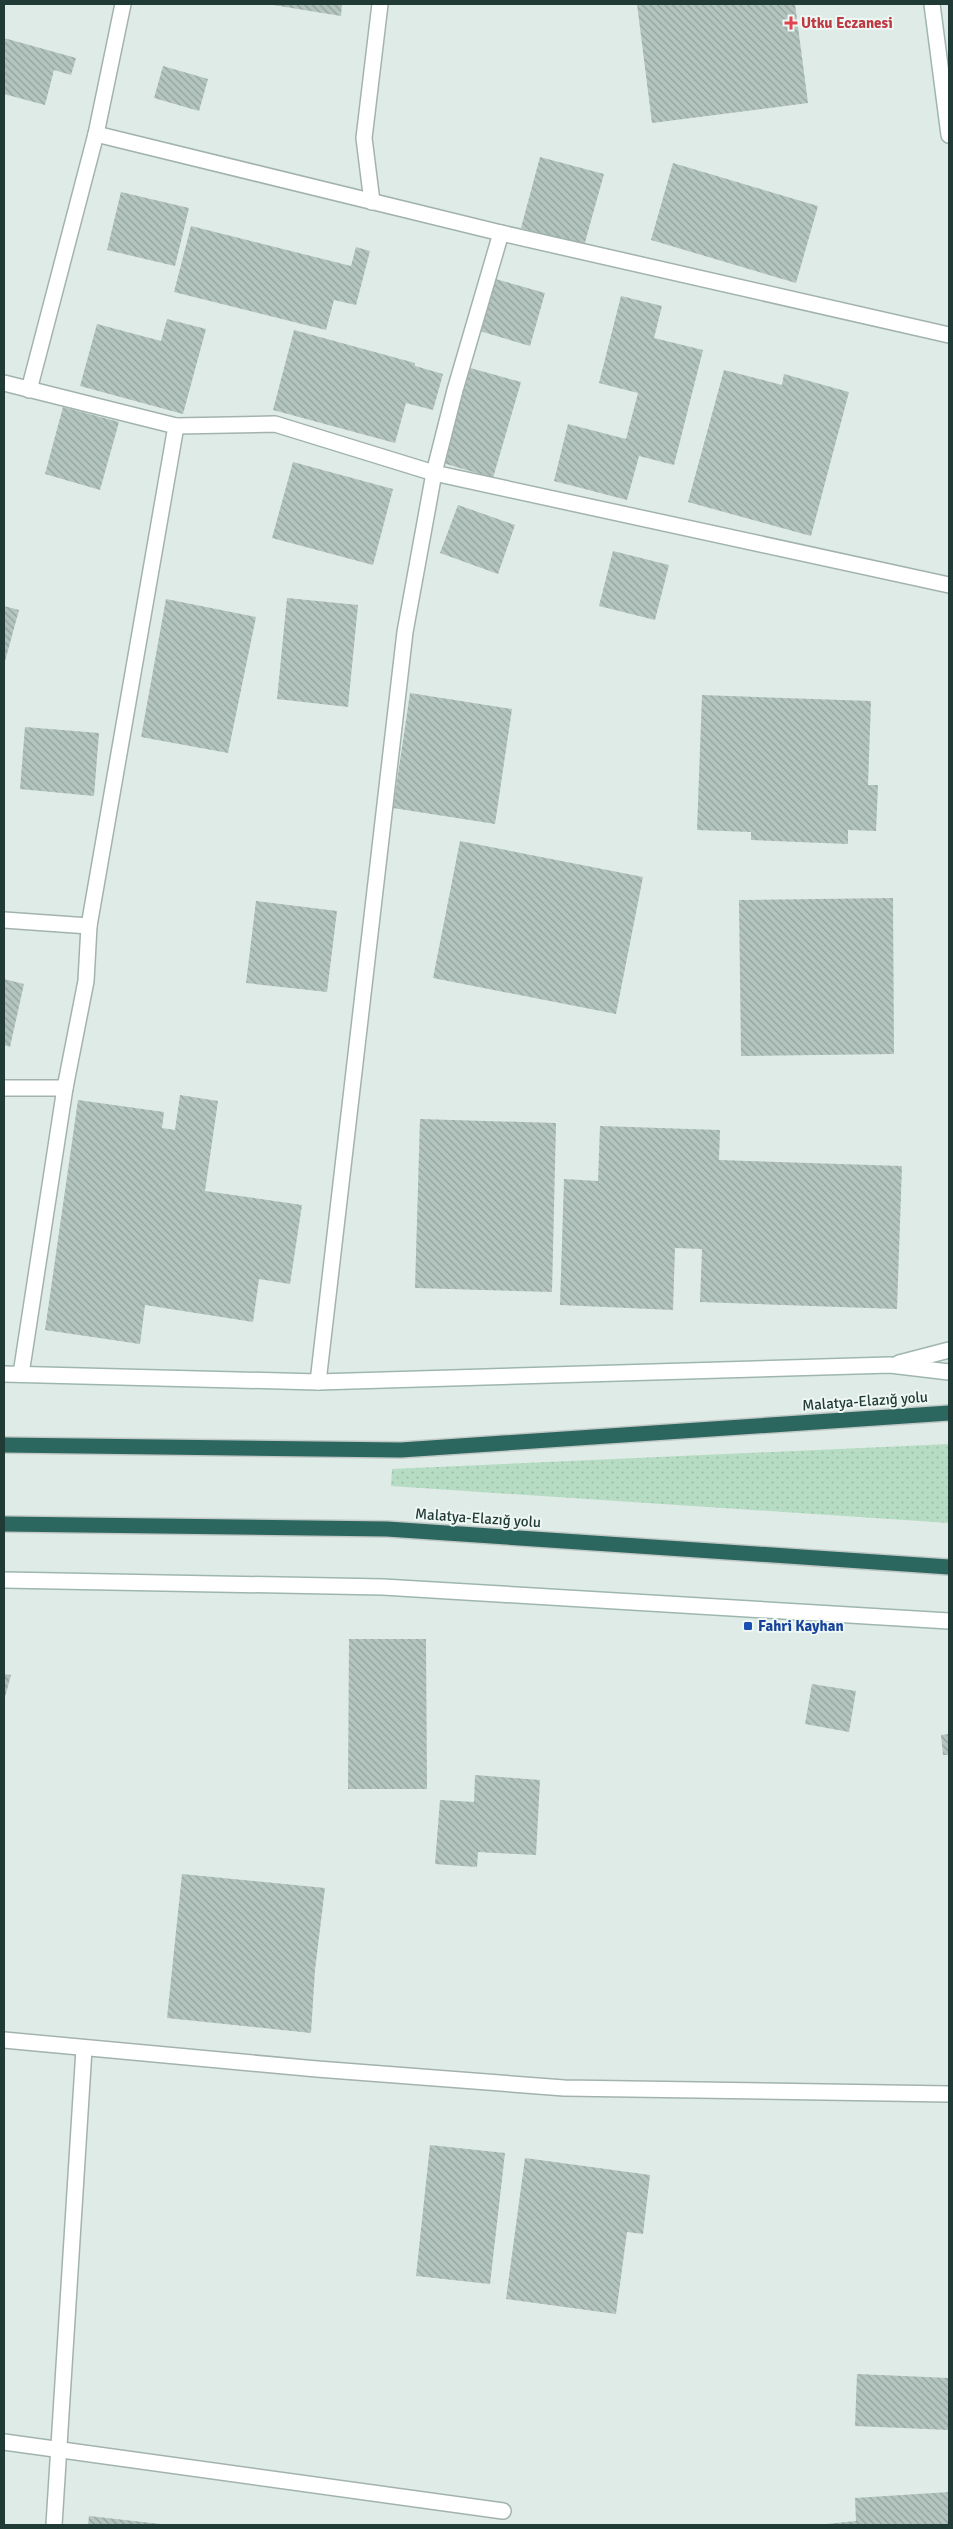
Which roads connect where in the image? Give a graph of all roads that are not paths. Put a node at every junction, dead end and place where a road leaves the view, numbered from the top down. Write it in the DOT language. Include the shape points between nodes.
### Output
graph roads {
  1 [pos="123,4"];
  2 [pos="380,4"];
  3 [pos="932,4"];
  4 [pos="96,134"];
  5 [pos="949,135"];
  6 [pos="372,202"];
  7 [pos="501,232"];
  8 [pos="949,335"];
  9 [pos="4,383"];
  10 [pos="29,390"];
  11 [pos="176,426"];
  12 [pos="434,473"];
  13 [pos="949,585"];
  14 [pos="4,920"];
  15 [pos="88,926"];
  16 [pos="4,1088"];
  17 [pos="65,1088"];
  18 [pos="949,1350"];
  19 [pos="890,1365"];
  20 [pos="949,1372"];
  21 [pos="4,1374"];
  22 [pos="21,1374"];
  23 [pos="318,1382"];
  24 [pos="949,1413"];
  25 [pos="4,1445"];
  26 [pos="4,1524"];
  27 [pos="949,1567"];
  28 [pos="4,1580"];
  29 [pos="949,1621"];
  30 [pos="4,2040"];
  31 [pos="84,2049"];
  32 [pos="949,2094"];
  33 [pos="4,2442"];
  34 [pos="58,2448"];
  35 [pos="503,2511"];
  36 [pos="54,2525"];
  1 -- 4 [label="street"];
  2 -- 6 [label="street" via="364,138"];
  3 -- 5 [label="street"];
  4 -- 6 [label="street"];
  4 -- 10 [label="street"];
  6 -- 7 [label="street"];
  7 -- 8 [label="street"];
  7 -- 12 [label="street"];
  9 -- 10 [label="street"];
  10 -- 11 [label="street"];
  11 -- 12 [label="street" via="275,424"];
  11 -- 15 [label="street"];
  12 -- 13 [label="street"];
  12 -- 23 [label="street" via="405,632"];
  14 -- 15 [label="street"];
  15 -- 17 [label="street" via="86,981"];
  16 -- 17 [label="street"];
  17 -- 22 [label="street"];
  18 -- 19 [label="street"];
  19 -- 20 [label="street"];
  19 -- 23 [label="street"];
  21 -- 22 [label="street"];
  22 -- 23 [label="street"];
  24 -- 25 [label="highway, Malatya-Elazığ yolu" via="401,1450"];
  26 -- 27 [label="highway, Malatya-Elazığ yolu" via="387,1529"];
  28 -- 29 [label="street" via="383,1587"];
  30 -- 31 [label="street"];
  31 -- 32 [label="street" via="564,2088"];
  31 -- 34 [label="street"];
  33 -- 34 [label="street"];
  34 -- 35 [label="street"];
  34 -- 36 [label="street"];
}
